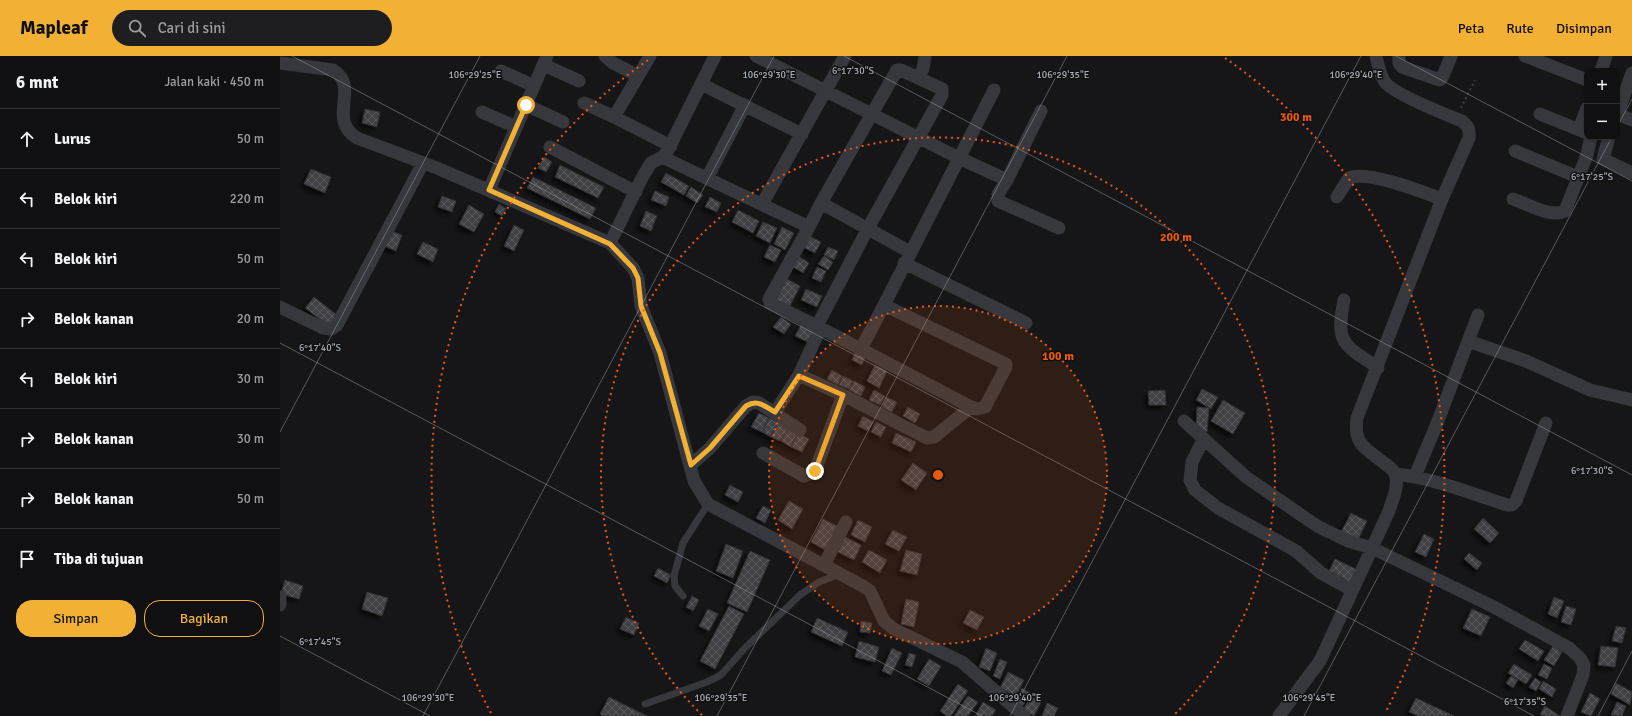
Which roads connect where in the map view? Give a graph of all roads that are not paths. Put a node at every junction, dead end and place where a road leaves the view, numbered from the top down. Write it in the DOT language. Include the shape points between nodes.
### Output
graph roads {
  1 [pos="605,56"];
  2 [pos="650,56"];
  3 [pos="715,56"];
  4 [pos="756,56"];
  5 [pos="845,56"];
  6 [pos="925,56"];
  7 [pos="1376,56"];
  8 [pos="1399,56"];
  9 [pos="1451,56"];
  10 [pos="1525,56"];
  11 [pos="1606,56"];
  12 [pos="546,60"];
  13 [pos="280,63"];
  14 [pos="1602,68"];
  15 [pos="501,71"];
  16 [pos="1632,73"];
  17 [pos="638,76"];
  18 [pos="918,78"];
  19 [pos="1584,79"];
  20 [pos="579,81"];
  21 [pos="701,84"];
  22 [pos="534,86"];
  23 [pos="994,90"];
  24 [pos="826,92"];
  25 [pos="584,103"];
  26 [pos="526,105"];
  27 [pos="745,105"];
  28 [pos="1620,107"];
  29 [pos="1041,111"];
  30 [pos="482,112"];
  31 [pos="872,114"];
  32 [pos="1540,114"];
  33 [pos="1620,116"];
  34 [pos="614,117"];
  35 [pos="1632,120"];
  36 [pos="564,122"];
  37 [pos="516,127"];
  38 [pos="802,134"];
  39 [pos="1584,134"];
  40 [pos="919,137"];
  41 [pos="1586,140"];
  42 [pos="1608,140"];
  43 [pos="671,146"];
  44 [pos="550,147"];
  45 [pos="1515,151"];
  46 [pos="662,157"];
  47 [pos="959,158"];
  48 [pos="423,163"];
  49 [pos="1632,173"];
  50 [pos="1578,177"];
  51 [pos="707,178"];
  52 [pos="1007,180"];
  53 [pos="489,190"];
  54 [pos="636,192"];
  55 [pos="1336,197"];
  56 [pos="1442,198"];
  57 [pos="1513,199"];
  58 [pos="821,203"];
  59 [pos="762,204"];
  60 [pos="809,227"];
  61 [pos="1059,228"];
  62 [pos="867,230"];
  63 [pos="610,244"];
  64 [pos="907,257"];
  65 [pos="1344,300"];
  66 [pos="884,305"];
  67 [pos="280,307"];
  68 [pos="1478,315"];
  69 [pos="1026,323"];
  70 [pos="819,328"];
  71 [pos="1468,342"];
  72 [pos="861,350"];
  73 [pos="1378,368"];
  74 [pos="799,376"];
  75 [pos="843,395"];
  76 [pos="1632,400"];
  77 [pos="971,407"];
  78 [pos="775,412"];
  79 [pos="1184,421"];
  80 [pos="1546,423"];
  81 [pos="800,430"];
  82 [pos="1203,440"];
  83 [pos="762,453"];
  84 [pos="691,465"];
  85 [pos="1395,474"];
  86 [pos="1415,476"];
  87 [pos="708,504"];
  88 [pos="846,522"];
  89 [pos="1372,548"];
  90 [pos="824,565"];
  91 [pos="840,574"];
  92 [pos="1352,590"];
  93 [pos="683,596"];
  94 [pos="280,597"];
  95 [pos="280,606"];
  96 [pos="645,704"];
  97 [pos="1024,716"];
  98 [pos="1279,716"];
  99 [pos="1567,716"];
  1 -- 17 [label="street"];
  2 -- 17 [label="street"];
  3 -- 21 [label="street"];
  4 -- 24 [label="street"];
  5 -- 24 [label="street"];
  6 -- 18 [label="street"];
  7 -- 56 [label="street" via="1386,83 1401,94 1462,120 1468,126 1469,138"];
  8 -- 9 [label="street" via="1402,67 1440,80"];
  10 -- 19 [label="street"];
  11 -- 14 [label="street"];
  12 -- 20 [label="street"];
  12 -- 22 [label="street"];
  13 -- 48 [label="street" via="333,70 338,73 346,89 342,110 348,131 358,138"];
  15 -- 22 [label="street"];
  16 -- 28 [label="street"];
  17 -- 34 [label="street"];
  18 -- 31 [label="street" via="897,70"];
  18 -- 40 [label="street" via="942,89 943,92"];
  21 -- 27 [label="street"];
  21 -- 43 [label="street"];
  22 -- 26 [label="street"];
  23 -- 47 [label="street"];
  24 -- 31 [label="street"];
  24 -- 38 [label="street"];
  25 -- 34 [label="street"];
  26 -- 36 [label="street"];
  26 -- 37 [label="street"];
  27 -- 38 [label="street"];
  27 -- 51 [label="street"];
  29 -- 52 [label="street"];
  30 -- 37 [label="street"];
  31 -- 40 [label="street"];
  31 -- 58 [label="street"];
  32 -- 39 [label="street"];
  33 -- 35 [label="street"];
  34 -- 43 [label="street"];
  37 -- 53 [label="street"];
  38 -- 59 [label="street"];
  40 -- 47 [label="street"];
  40 -- 62 [label="street"];
  41 -- 50 [label="street"];
  42 -- 49 [label="street" via="1603,159"];
  43 -- 46 [label="street"];
  44 -- 54 [label="street"];
  45 -- 50 [label="street"];
  46 -- 51 [label="street"];
  46 -- 54 [label="street" via="651,163"];
  47 -- 52 [label="street"];
  47 -- 64 [label="street"];
  48 -- 53 [label="street"];
  48 -- 67 [label="street" via="337,325 331,329 323,328"];
  50 -- 57 [label="street" via="1565,211 1558,214"];
  51 -- 59 [label="street"];
  52 -- 61 [label="street" via="998,194 998,201"];
  53 -- 63 [label="street"];
  54 -- 63 [label="street"];
  55 -- 56 [label="street" via="1349,178 1358,176 1378,178"];
  56 -- 73 [label="street"];
  58 -- 60 [label="street"];
  58 -- 62 [label="street"];
  59 -- 60 [label="street"];
  60 -- 70 [label="street" via="770,302"];
  62 -- 64 [label="street"];
  62 -- 70 [label="street"];
  63 -- 84 [label="street" via="633,268 638,278 641,306 660,353"];
  64 -- 66 [label="street"];
  64 -- 69 [label="street"];
  65 -- 73 [label="street" via="1340,333 1345,345"];
  66 -- 72 [label="street"];
  66 -- 77 [label="street" via="1006,364 985,407"];
  68 -- 71 [label="street"];
  70 -- 72 [label="street"];
  70 -- 74 [label="street"];
  71 -- 76 [label="street" via="1526,361 1590,390"];
  71 -- 86 [label="street"];
  72 -- 77 [label="street"];
  73 -- 85 [label="street" via="1357,418 1355,432 1361,445"];
  74 -- 75 [label="street"];
  74 -- 78 [label="street"];
  75 -- 77 [label="street" via="930,438"];
  75 -- 83 [label="street" via="815,471 804,476"];
  78 -- 81 [label="street"];
  78 -- 84 [label="street" via="759,403 753,402 746,406 710,448"];
  79 -- 82 [label="street"];
  80 -- 86 [label="street" via="1516,501 1512,505 1507,506"];
  82 -- 89 [label="street" via="1246,477 1316,526 1348,541"];
  82 -- 92 [label="street" via="1192,462 1190,480 1195,490 1218,508 1296,551 1321,573"];
  84 -- 87 [label="street" via="694,481"];
  85 -- 86 [label="street"];
  85 -- 89 [label="street" via="1396,485 1389,510"];
  87 -- 90 [label="street"];
  87 -- 93 [label="lane" via="683,543 674,576 675,586"];
  88 -- 90 [label="street"];
  89 -- 92 [label="street"];
  89 -- 99 [label="street" via="1494,607 1569,648 1584,665 1583,675"];
  90 -- 91 [label="street"];
  91 -- 96 [label="lane" via="819,582 800,595 721,675"];
  91 -- 97 [label="street" via="870,591 879,613 894,630 962,662"];
  92 -- 98 [label="street" via="1320,661"];
  94 -- 95 [label="street"];
}
